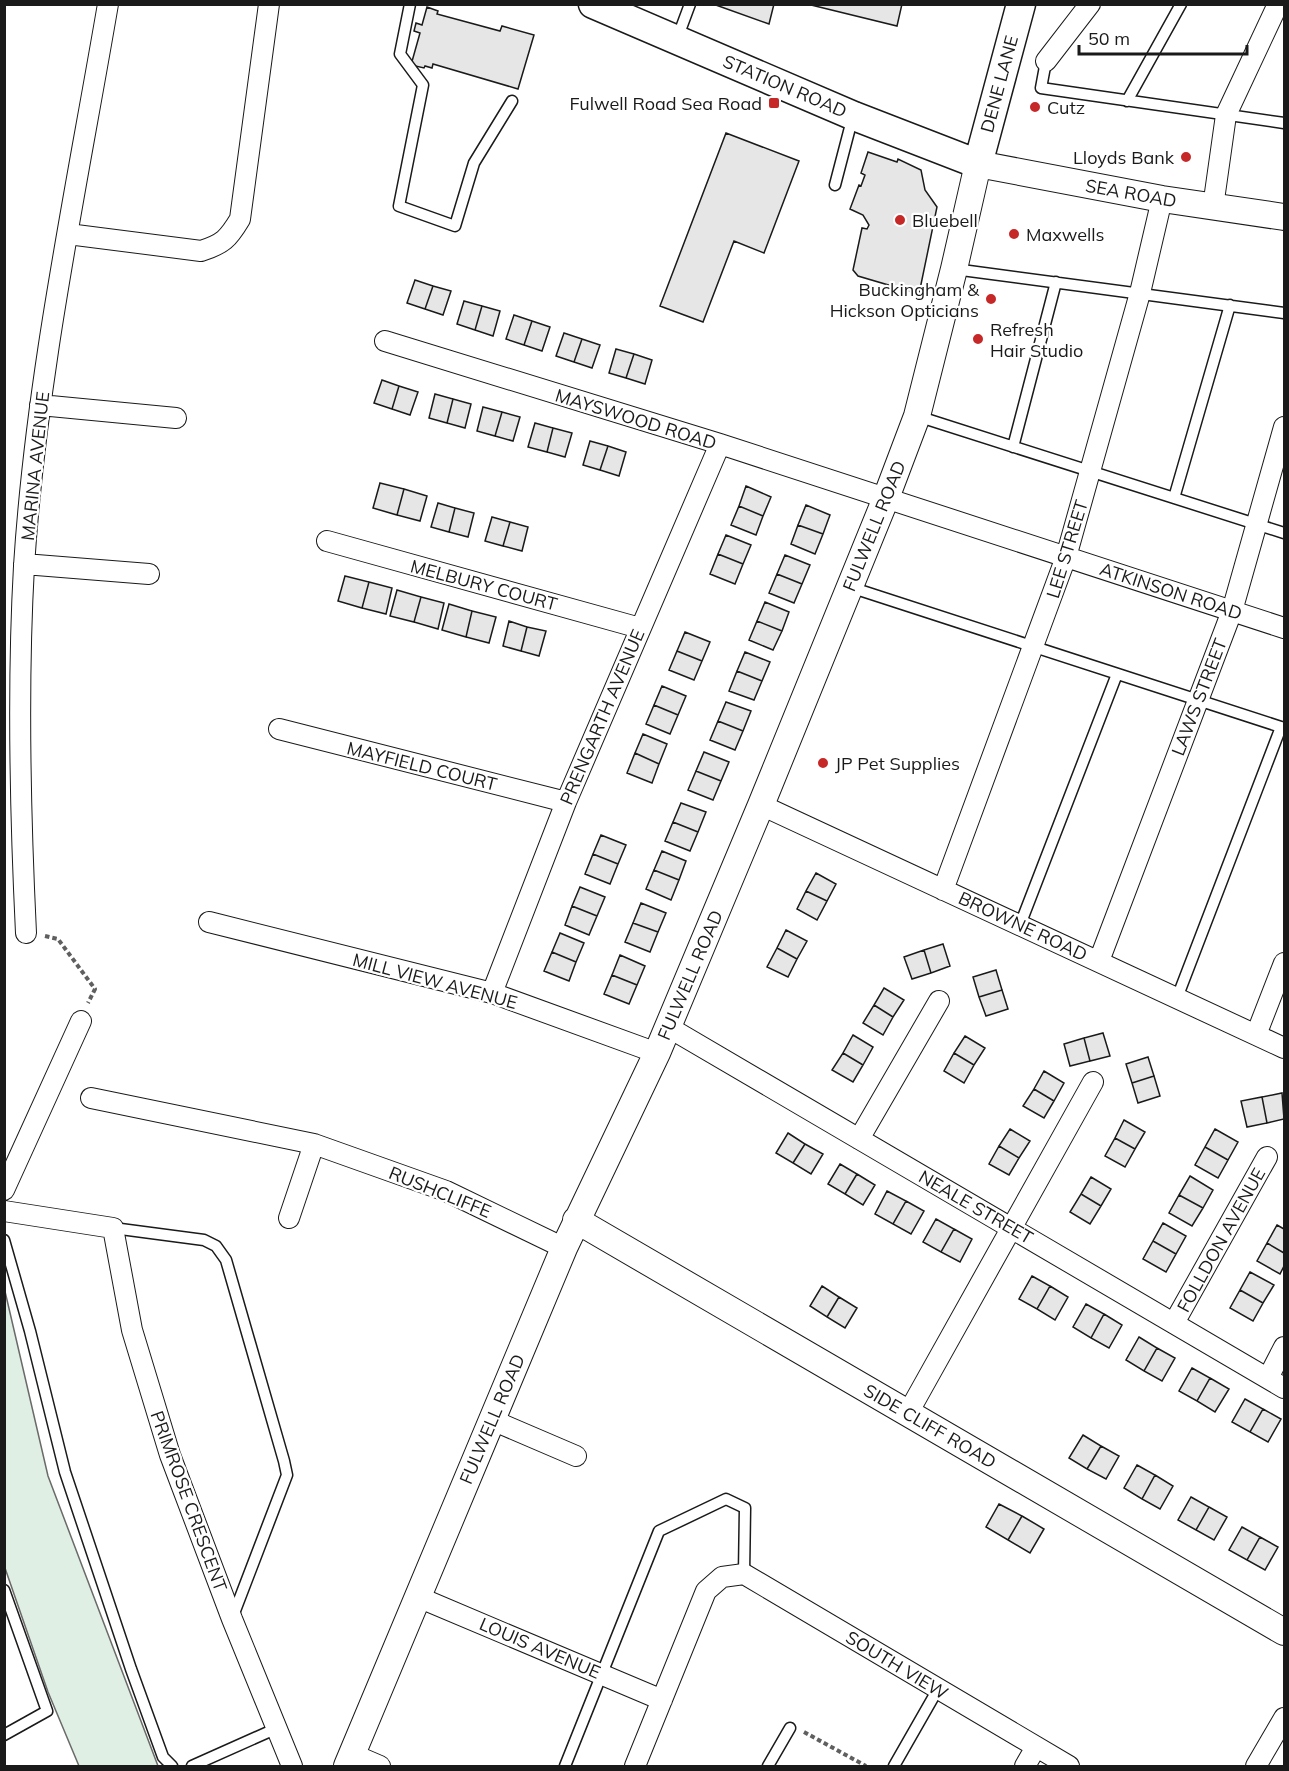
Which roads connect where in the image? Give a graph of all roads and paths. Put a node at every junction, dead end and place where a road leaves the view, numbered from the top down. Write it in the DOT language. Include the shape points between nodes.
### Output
graph roads {
  1 [pos="108,4"];
  2 [pos="269,4"];
  3 [pos="410,4"];
  4 [pos="593,4"];
  5 [pos="690,4"];
  6 [pos="1021,4"];
  7 [pos="1090,4"];
  8 [pos="1180,4"];
  9 [pos="1278,4"];
  10 [pos="677,39"];
  11 [pos="1046,61"];
  12 [pos="1126,100"];
  13 [pos="512,101"];
  14 [pos="1226,115"];
  15 [pos="854,116"];
  16 [pos="1284,123"];
  17 [pos="978,165"];
  18 [pos="835,184"];
  19 [pos="1162,199"];
  20 [pos="1213,207"];
  21 [pos="1284,217"];
  22 [pos="68,234"];
  23 [pos="954,269"];
  24 [pos="1056,282"];
  25 [pos="1140,293"];
  26 [pos="1230,305"];
  27 [pos="1284,312"];
  28 [pos="385,341"];
  29 [pos="40,405"];
  30 [pos="916,416"];
  31 [pos="176,418"];
  32 [pos="1284,427"];
  33 [pos="720,444"];
  34 [pos="1013,447"];
  35 [pos="1090,472"];
  36 [pos="886,498"];
  37 [pos="1174,498"];
  38 [pos="1257,524"];
  39 [pos="1284,533"];
  40 [pos="327,541"];
  41 [pos="1066,557"];
  42 [pos="24,564"];
  43 [pos="149,574"];
  44 [pos="850,587"];
  45 [pos="1232,611"];
  46 [pos="640,628"];
  47 [pos="1284,628"];
  48 [pos="1034,648"];
  49 [pos="1117,674"];
  50 [pos="1197,700"];
  51 [pos="1283,728"];
  52 [pos="279,729"];
  53 [pos="566,802"];
  54 [pos="761,805"];
  55 [pos="944,890"];
  56 [pos="209,922"];
  57 [pos="1020,925"];
  58 [pos="26,933"];
  59 [pos="1099,961"];
  60 [pos="1284,963"];
  61 [pos="492,993"];
  62 [pos="1177,998"];
  63 [pos="939,1000"];
  64 [pos="81,1021"];
  65 [pos="668,1027"];
  66 [pos="1256,1035"];
  67 [pos="1284,1048"];
  68 [pos="657,1053"];
  69 [pos="1093,1082"];
  70 [pos="91,1098"];
  71 [pos="859,1139"];
  72 [pos="314,1144"];
  73 [pos="1267,1157"];
  74 [pos="4,1190"];
  75 [pos="4,1210"];
  76 [pos="289,1218"];
  77 [pos="576,1220"];
  78 [pos="113,1228"];
  79 [pos="1011,1228"];
  80 [pos="4,1240"];
  81 [pos="564,1248"];
  82 [pos="1174,1323"];
  83 [pos="1284,1347"];
  84 [pos="1276,1383"];
  85 [pos="908,1413"];
  86 [pos="492,1420"];
  87 [pos="576,1456"];
  88 [pos="744,1574"];
  89 [pos="4,1590"];
  90 [pos="418,1597"];
  91 [pos="231,1619"];
  92 [pos="1284,1632"];
  93 [pos="602,1673"];
  94 [pos="938,1689"];
  95 [pos="662,1700"];
  96 [pos="1284,1718"];
  97 [pos="790,1728"];
  98 [pos="275,1729"];
  99 [pos="4,1735"];
  100 [pos="1036,1747"];
  101 [pos="349,1760"];
  102 [pos="172,1767"];
  103 [pos="192,1767"];
  104 [pos="292,1767"];
  105 [pos="380,1767"];
  106 [pos="565,1767"];
  107 [pos="635,1767"];
  108 [pos="768,1767"];
  109 [pos="866,1767"];
  110 [pos="894,1767"];
  111 [pos="1025,1767"];
  112 [pos="1069,1767"];
  113 [pos="1256,1767"];
  1 -- 22 [label="street, MARINA AVENUE"];
  2 -- 22 [label="street" via="240,219 230,237 201,251"];
  3 -- 13 [label="lane" via="400,54 423,85 399,206 455,226 474,163"];
  4 -- 10 [label="main road, STATION ROAD"];
  5 -- 10 [label="lane"];
  6 -- 17 [label="main road, DENE LANE"];
  7 -- 11 [label="street"];
  8 -- 12 [label="lane"];
  9 -- 14 [label="street"];
  10 -- 15 [label="main road, STATION ROAD"];
  11 -- 12 [label="lane" via="1041,88"];
  12 -- 14 [label="lane"];
  14 -- 16 [label="lane"];
  14 -- 20 [label="street"];
  15 -- 17 [label="main road, STATION ROAD"];
  15 -- 18 [label="lane"];
  17 -- 19 [label="street, SEA ROAD"];
  17 -- 23 [label="street, FULWELL ROAD"];
  19 -- 20 [label="street, SEA ROAD"];
  19 -- 25 [label="street, LEE STREET"];
  20 -- 21 [label="street, SEA ROAD"];
  22 -- 29 [label="street, MARINA AVENUE"];
  23 -- 24 [label="lane"];
  23 -- 30 [label="street, FULWELL ROAD"];
  24 -- 25 [label="lane"];
  24 -- 34 [label="lane"];
  25 -- 26 [label="lane"];
  25 -- 35 [label="street, LEE STREET"];
  26 -- 27 [label="lane"];
  26 -- 37 [label="lane"];
  28 -- 33 [label="street, MAYSWOOD ROAD"];
  29 -- 31 [label="street"];
  29 -- 42 [label="street, MARINA AVENUE"];
  30 -- 34 [label="lane"];
  30 -- 36 [label="street, FULWELL ROAD"];
  32 -- 38 [label="street, LAWS STREET"];
  33 -- 36 [label="street, MAYSWOOD ROAD"];
  33 -- 46 [label="street, PRENGARTH AVENUE"];
  34 -- 35 [label="lane"];
  35 -- 37 [label="lane"];
  35 -- 41 [label="street, LEE STREET"];
  36 -- 41 [label="street, ATKINSON ROAD"];
  36 -- 44 [label="street, FULWELL ROAD"];
  37 -- 38 [label="lane"];
  38 -- 39 [label="lane"];
  38 -- 45 [label="street, LAWS STREET"];
  40 -- 46 [label="street, MELBURY COURT"];
  41 -- 45 [label="street, ATKINSON ROAD"];
  41 -- 48 [label="street, LEE STREET"];
  42 -- 43 [label="street"];
  42 -- 58 [label="street, MARINA AVENUE" via="19,708"];
  44 -- 48 [label="lane"];
  44 -- 54 [label="street, FULWELL ROAD"];
  45 -- 47 [label="street, ATKINSON ROAD"];
  45 -- 50 [label="street, LAWS STREET"];
  46 -- 53 [label="street, PRENGARTH AVENUE"];
  48 -- 49 [label="lane"];
  48 -- 55 [label="street, LEE STREET"];
  49 -- 50 [label="lane"];
  49 -- 57 [label="lane"];
  50 -- 51 [label="lane"];
  50 -- 59 [label="street, LAWS STREET"];
  51 -- 62 [label="lane"];
  52 -- 53 [label="street, MAYFIELD COURT"];
  53 -- 61 [label="street, PRENGARTH AVENUE"];
  54 -- 55 [label="street, BROWNE ROAD"];
  54 -- 65 [label="street, FULWELL ROAD"];
  55 -- 57 [label="street, BROWNE ROAD"];
  56 -- 61 [label="street, MILL VIEW AVENUE"];
  57 -- 59 [label="street, BROWNE ROAD"];
  58 -- 64 [label="path" via="58,939 95,988"];
  59 -- 62 [label="street, BROWNE ROAD"];
  60 -- 66 [label="street"];
  61 -- 68 [label="street, MILL VIEW AVENUE"];
  62 -- 66 [label="street, BROWNE ROAD"];
  63 -- 71 [label="street"];
  64 -- 74 [label="street" via="62,1040"];
  65 -- 68 [label="street, FULWELL ROAD"];
  65 -- 71 [label="street, NEALE STREET"];
  66 -- 67 [label="street, BROWNE ROAD"];
  68 -- 77 [label="street, FULWELL ROAD"];
  69 -- 79 [label="street"];
  70 -- 72 [label="street, RUSHCLIFFE"];
  71 -- 79 [label="street, NEALE STREET"];
  72 -- 76 [label="street"];
  72 -- 81 [label="street, RUSHCLIFFE" via="446,1191"];
  73 -- 82 [label="street, FOLLDON AVENUE"];
  75 -- 78 [label="street"];
  77 -- 81 [label="street, FULWELL ROAD"];
  77 -- 85 [label="street, SIDE CLIFF ROAD"];
  78 -- 91 [label="street, PRIMROSE CRESCENT" via="132,1330 170,1455"];
  78 -- 91 [label="lane" via="204,1239 216,1246 226,1260 287,1475"];
  79 -- 82 [label="street, NEALE STREET"];
  79 -- 85 [label="street"];
  80 -- 102 [label="lane" via="65,1472 131,1669 163,1757"];
  81 -- 86 [label="street, FULWELL ROAD"];
  82 -- 84 [label="street, NEALE STREET"];
  83 -- 84 [label="street"];
  85 -- 92 [label="street, SIDE CLIFF ROAD"];
  86 -- 87 [label="street"];
  86 -- 90 [label="street, FULWELL ROAD"];
  88 -- 93 [label="lane" via="745,1508 726,1499 659,1531"];
  88 -- 94 [label="street, SOUTH VIEW"];
  88 -- 95 [label="street" via="722,1577 706,1591"];
  89 -- 99 [label="lane" via="47,1711"];
  90 -- 93 [label="street, LOUIS AVENUE"];
  90 -- 101 [label="street, FULWELL ROAD"];
  91 -- 98 [label="street, PRIMROSE CRESCENT"];
  93 -- 95 [label="street, LOUIS AVENUE"];
  93 -- 106 [label="lane"];
  94 -- 100 [label="street, SOUTH VIEW"];
  94 -- 110 [label="lane"];
  95 -- 107 [label="street"];
  96 -- 113 [label="street"];
  97 -- 108 [label="lane"];
  97 -- 109 [label="path" via="792,1725"];
  98 -- 103 [label="lane"];
  98 -- 104 [label="street, PRIMROSE CRESCENT"];
  100 -- 111 [label="street"];
  100 -- 112 [label="street, SOUTH VIEW"];
  101 -- 105 [label="street"];
}
